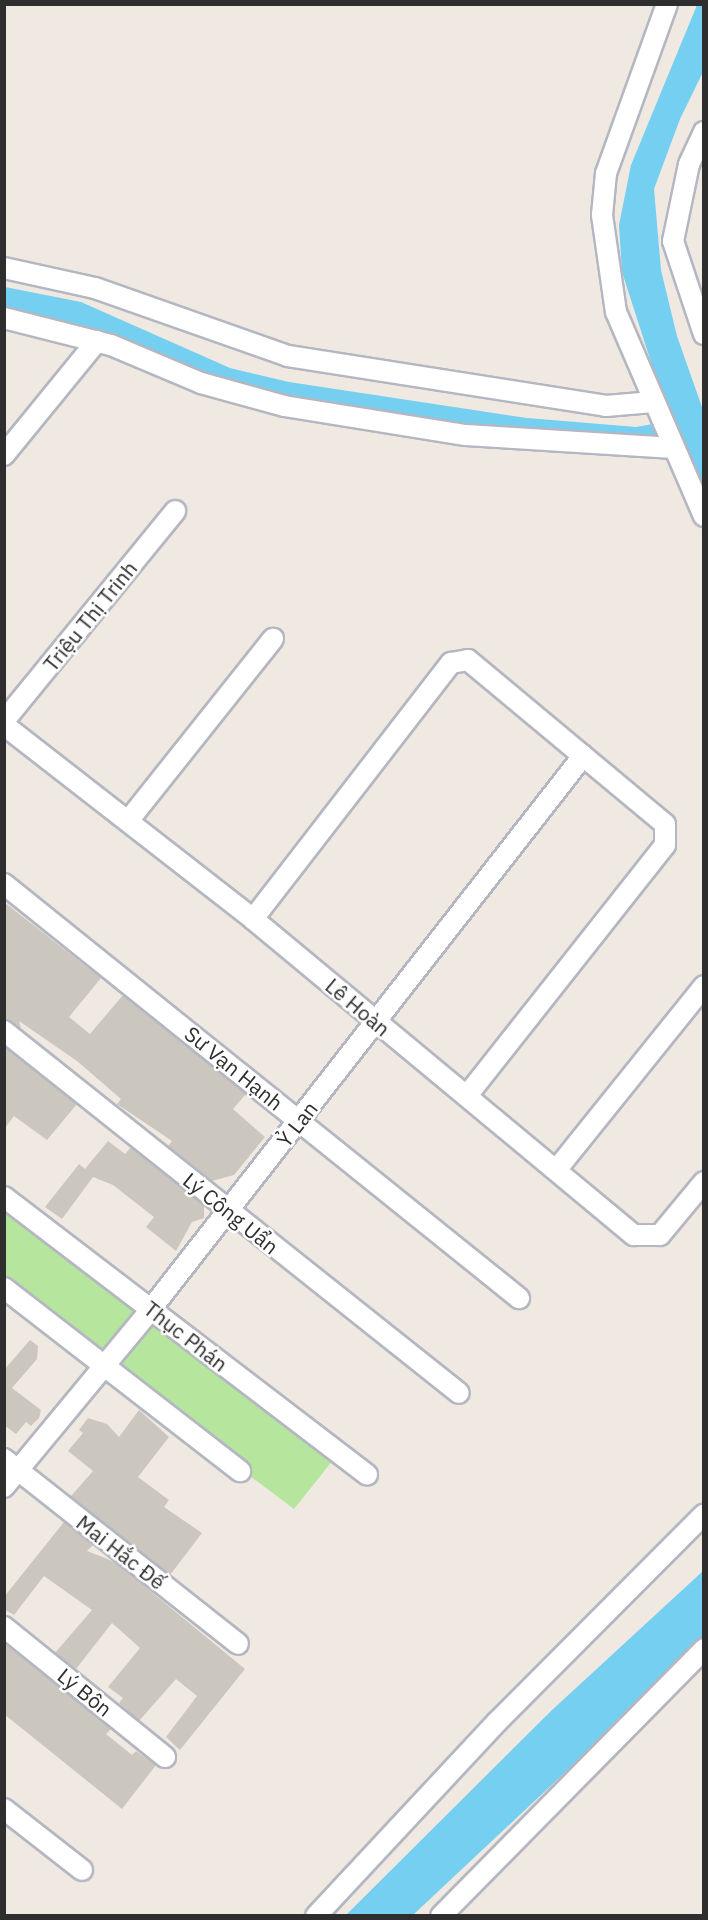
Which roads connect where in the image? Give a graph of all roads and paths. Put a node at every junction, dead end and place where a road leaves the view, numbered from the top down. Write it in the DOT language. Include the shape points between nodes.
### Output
graph roads {
  1 [pos="667,4"];
  2 [pos="704,132"];
  3 [pos="4,268"];
  4 [pos="4,318"];
  5 [pos="704,334"];
  6 [pos="97,341"];
  7 [pos="657,409"];
  8 [pos="673,446"];
  9 [pos="4,455"];
  10 [pos="175,511"];
  11 [pos="704,516"];
  12 [pos="273,639"];
  13 [pos="4,723"];
  14 [pos="584,756"];
  15 [pos="128,821"];
  16 [pos="4,884"];
  17 [pos="252,919"];
  18 [pos="704,986"];
  19 [pos="374,1022"];
  20 [pos="4,1031"];
  21 [pos="468,1094"];
  22 [pos="300,1121"];
  23 [pos="557,1168"];
  24 [pos="704,1182"];
  25 [pos="4,1197"];
  26 [pos="228,1210"];
  27 [pos="4,1288"];
  28 [pos="519,1298"];
  29 [pos="151,1309"];
  30 [pos="105,1364"];
  31 [pos="459,1393"];
  32 [pos="11,1464"];
  33 [pos="240,1471"];
  34 [pos="367,1475"];
  35 [pos="4,1487"];
  36 [pos="704,1514"];
  37 [pos="4,1627"];
  38 [pos="238,1644"];
  39 [pos="704,1649"];
  40 [pos="165,1756"];
  41 [pos="4,1809"];
  42 [pos="82,1870"];
  43 [pos="316,1916"];
  44 [pos="441,1916"];
  1 -- 7 [label="street" via="606,173 602,215 616,312"];
  2 -- 5 [label="street" via="689,164 673,241"];
  3 -- 7 [label="street" via="95,288 288,356 606,406"];
  4 -- 6 [label="street"];
  6 -- 8 [label="street" via="209,386 284,406 466,435"];
  6 -- 9 [label="street"];
  7 -- 8 [label="street"];
  8 -- 11 [label="street"];
  10 -- 13 [label="street, Triệu Thị Trinh"];
  12 -- 15 [label="street"];
  13 -- 15 [label="street, Lê Hoàn"];
  14 -- 17 [label="street" via="468,660 451,663"];
  14 -- 19 [label="street, Ỷ Lan"];
  14 -- 21 [label="street" via="665,824 665,845"];
  15 -- 17 [label="street, Lê Hoàn"];
  16 -- 22 [label="street, Sư Vạn Hạnh"];
  17 -- 19 [label="street, Lê Hoàn"];
  18 -- 23 [label="street"];
  19 -- 21 [label="street, Lê Hoàn"];
  19 -- 22 [label="street, Ỷ Lan"];
  20 -- 26 [label="street, Lý Công Uẩn"];
  21 -- 23 [label="street, Lê Hoàn"];
  22 -- 26 [label="street, Ỷ Lan"];
  22 -- 28 [label="street, Sư Vạn Hạnh"];
  23 -- 24 [label="street, Lê Hoàn" via="634,1236 660,1235"];
  25 -- 29 [label="street, Thục Phán"];
  26 -- 29 [label="street, Ỷ Lan"];
  26 -- 31 [label="street, Lý Công Uẩn"];
  27 -- 30 [label="street"];
  29 -- 30 [label="street, Ỷ Lan"];
  29 -- 34 [label="street, Thục Phán"];
  30 -- 32 [label="street, Ỷ Lan"];
  30 -- 33 [label="street"];
  32 -- 35 [label="street, Ỷ Lan"];
  32 -- 38 [label="street, Mai Hắc Đế"];
  36 -- 43 [label="street" via="497,1722"];
  37 -- 40 [label="street, Lý Bôn"];
  39 -- 44 [label="street"];
  41 -- 42 [label="street"];
}
